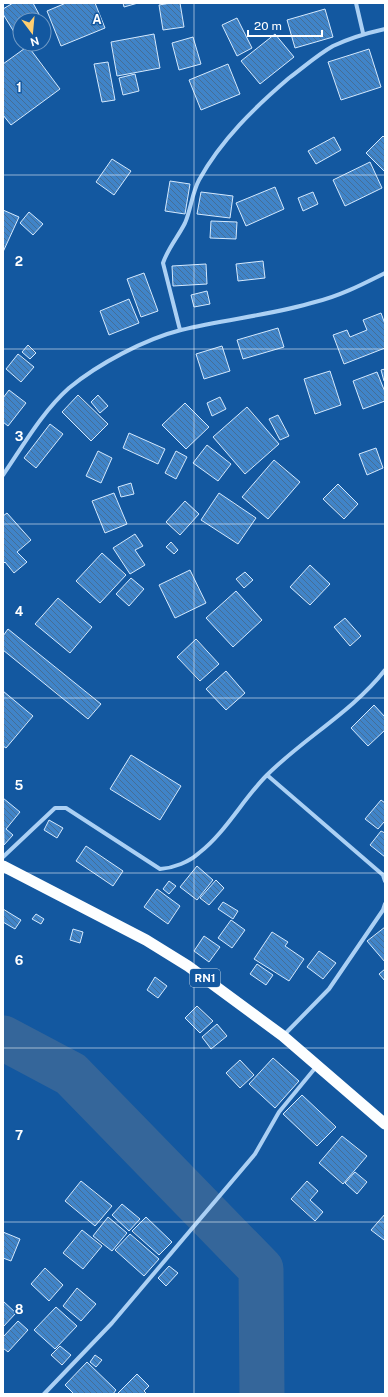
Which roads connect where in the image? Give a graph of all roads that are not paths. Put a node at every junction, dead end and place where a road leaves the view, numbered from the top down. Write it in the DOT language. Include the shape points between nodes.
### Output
graph roads {
  1 [pos="356,3"];
  2 [pos="385,29"];
  3 [pos="363,33"];
  4 [pos="385,273"];
  5 [pos="180,330"];
  6 [pos="3,475"];
  7 [pos="385,670"];
  8 [pos="267,775"];
  9 [pos="3,857"];
  10 [pos="3,866"];
  11 [pos="385,881"];
  12 [pos="385,904"];
  13 [pos="283,1036"];
  14 [pos="318,1065"];
  15 [pos="385,1124"];
  16 [pos="44,1394"];
  1 -- 3 [label="street"];
  2 -- 3 [label="street"];
  3 -- 5 [label="street" via="313,59 262,101 241,122 205,170 198,182 190,211 163,262"];
  4 -- 5 [label="street" via="360,286 315,302"];
  5 -- 6 [label="street" via="101,365 68,389 42,418"];
  7 -- 8 [label="street" via="366,692"];
  8 -- 9 [label="street" via="207,846 191,860 169,868 160,869 66,808 59,807"];
  8 -- 11 [label="street" via="383,875"];
  10 -- 13 [label="highway, RN1" via="146,940 188,966"];
  12 -- 13 [label="street" via="329,989"];
  13 -- 14 [label="highway, RN1"];
  14 -- 15 [label="highway, RN1"];
  14 -- 16 [label="street" via="279,1112 255,1154 227,1188 112,1323"];
}
